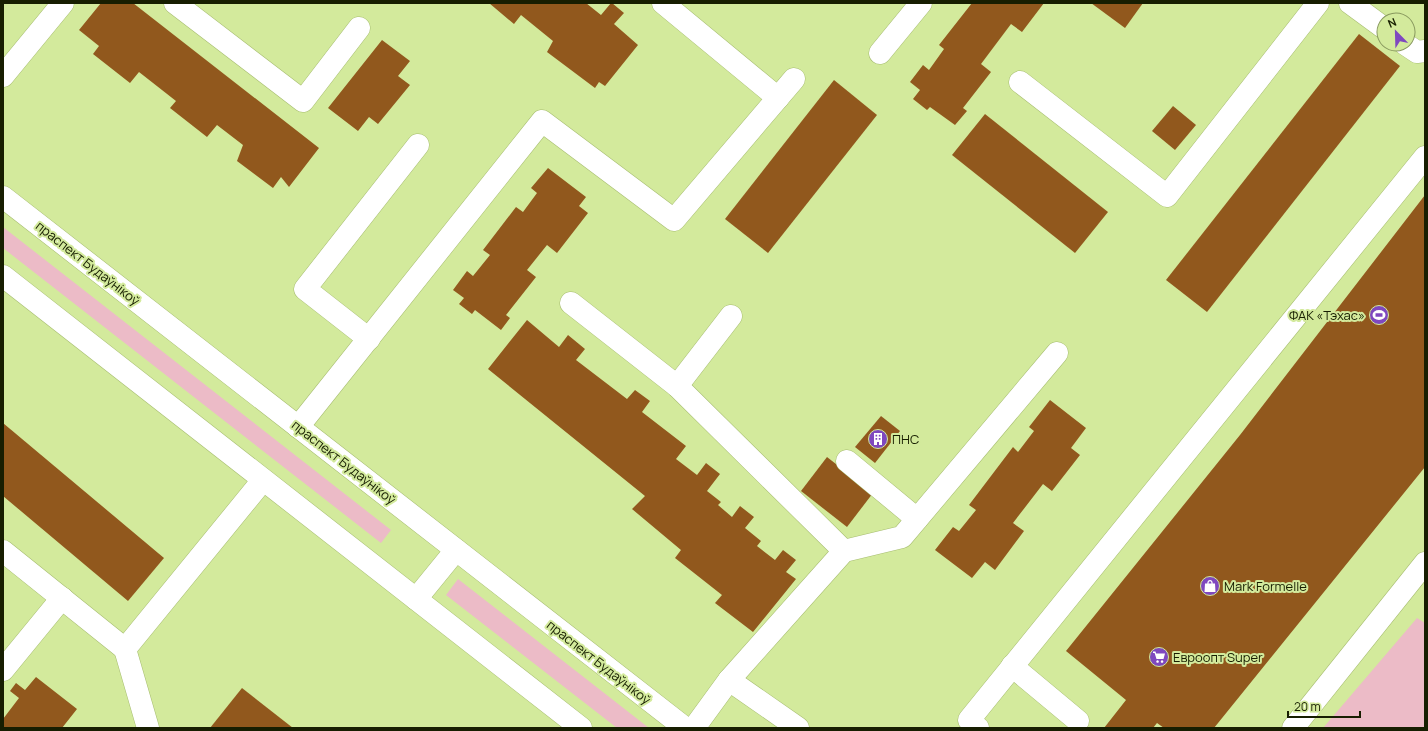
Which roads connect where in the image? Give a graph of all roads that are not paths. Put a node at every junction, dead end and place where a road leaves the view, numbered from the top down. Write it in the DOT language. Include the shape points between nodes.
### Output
graph roads {
  1 [pos="63,3"];
  2 [pos="175,3"];
  3 [pos="664,3"];
  4 [pos="921,3"];
  5 [pos="1318,3"];
  6 [pos="1350,3"];
  7 [pos="1376,22"];
  8 [pos="359,28"];
  9 [pos="880,54"];
  10 [pos="3,76"];
  11 [pos="794,79"];
  12 [pos="1020,82"];
  13 [pos="778,98"];
  14 [pos="418,145"];
  15 [pos="1425,157"];
  16 [pos="3,197"];
  17 [pos="3,276"];
  18 [pos="571,303"];
  19 [pos="731,316"];
  20 [pos="369,339"];
  21 [pos="1057,353"];
  22 [pos="678,386"];
  23 [pos="298,427"];
  24 [pos="848,461"];
  25 [pos="264,480"];
  26 [pos="918,519"];
  27 [pos="456,550"];
  28 [pos="3,551"];
  29 [pos="844,551"];
  30 [pos="1425,563"];
  31 [pos="62,598"];
  32 [pos="416,599"];
  33 [pos="125,649"];
  34 [pos="1012,666"];
  35 [pos="3,670"];
  36 [pos="729,680"];
  37 [pos="1078,721"];
  38 [pos="970,725"];
  39 [pos="148,728"];
  40 [pos="581,728"];
  41 [pos="685,728"];
  42 [pos="694,728"];
  43 [pos="798,728"];
  44 [pos="1293,728"];
  1 -- 10 [label="main road"];
  2 -- 8 [label="main road" via="303,101"];
  3 -- 13 [label="main road"];
  4 -- 9 [label="main road"];
  5 -- 12 [label="main road" via="1167,196"];
  6 -- 7 [label="main road"];
  11 -- 13 [label="main road"];
  13 -- 20 [label="main road" via="674,220 542,121"];
  14 -- 20 [label="main road" via="305,289"];
  15 -- 34 [label="main road"];
  16 -- 23 [label="main road, праспект Будаўнікоў"];
  17 -- 25 [label="main road"];
  18 -- 22 [label="main road"];
  19 -- 22 [label="main road"];
  20 -- 23 [label="main road"];
  21 -- 26 [label="main road"];
  22 -- 29 [label="main road"];
  23 -- 27 [label="main road, праспект Будаўнікоў"];
  24 -- 26 [label="main road"];
  25 -- 32 [label="main road"];
  25 -- 33 [label="main road"];
  26 -- 29 [label="main road" via="902,537"];
  27 -- 32 [label="main road"];
  27 -- 41 [label="main road, праспект Будаўнікоў"];
  28 -- 31 [label="main road"];
  29 -- 36 [label="main road"];
  30 -- 44 [label="main road"];
  31 -- 33 [label="main road"];
  31 -- 35 [label="main road"];
  32 -- 40 [label="main road"];
  33 -- 39 [label="main road"];
  34 -- 37 [label="main road"];
  34 -- 38 [label="main road"];
  36 -- 42 [label="main road"];
  36 -- 43 [label="main road"];
}
